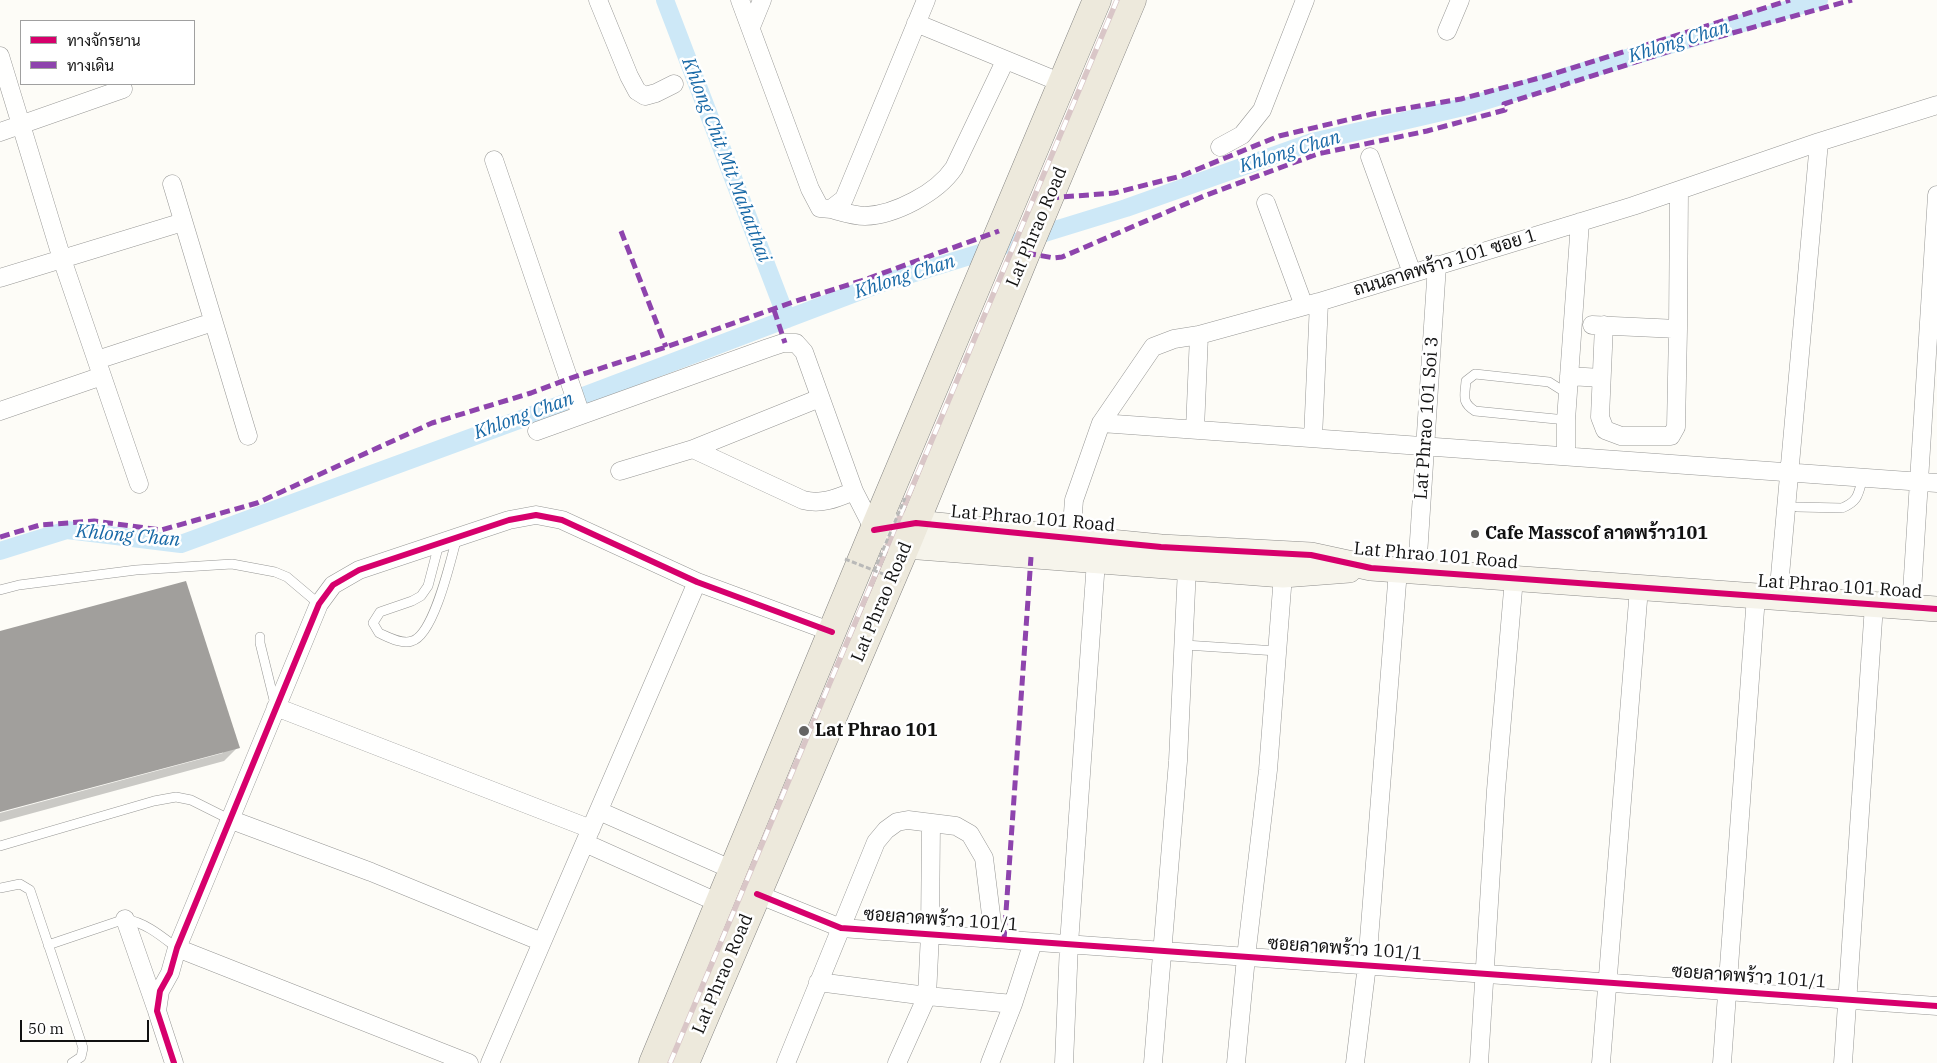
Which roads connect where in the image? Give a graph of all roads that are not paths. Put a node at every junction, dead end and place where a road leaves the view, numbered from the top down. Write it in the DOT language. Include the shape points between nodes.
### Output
graph roads {
  1 [pos="598,0"];
  2 [pos="740,0"];
  3 [pos="762,0"];
  4 [pos="926,0"];
  5 [pos="1097,0"];
  6 [pos="1132,0"];
  7 [pos="1305,0"];
  8 [pos="1460,0"];
  9 [pos="916,23"];
  10 [pos="751,27"];
  11 [pos="1447,31"];
  12 [pos="0,56"];
  13 [pos="1005,61"];
  14 [pos="1062,83"];
  15 [pos="674,84"];
  16 [pos="123,89"];
  17 [pos="1937,105"];
  18 [pos="20,126"];
  19 [pos="0,132"];
  20 [pos="1819,142"];
  21 [pos="1220,147"];
  22 [pos="1370,157"];
  23 [pos="494,160"];
  24 [pos="172,184"];
  25 [pos="1679,190"];
  26 [pos="1937,195"];
  27 [pos="1266,203"];
  28 [pos="838,204"];
  29 [pos="183,222"];
  30 [pos="1580,222"];
  31 [pos="62,259"];
  32 [pos="1437,265"];
  33 [pos="1412,273"];
  34 [pos="0,278"];
  35 [pos="1311,304"];
  36 [pos="213,322"];
  37 [pos="1678,329"];
  38 [pos="1199,335"];
  39 [pos="100,368"];
  40 [pos="1569,376"];
  41 [pos="1601,378"];
  42 [pos="1568,394"];
  43 [pos="820,398"];
  44 [pos="0,411"];
  45 [pos="580,414"];
  46 [pos="1566,420"];
  47 [pos="1101,423"];
  48 [pos="1195,429"];
  49 [pos="537,431"];
  50 [pos="248,436"];
  51 [pos="1313,438"];
  52 [pos="1424,446"];
  53 [pos="693,448"];
  54 [pos="1566,456"];
  55 [pos="620,471"];
  56 [pos="1789,471"];
  57 [pos="1863,477"];
  58 [pos="1919,482"];
  59 [pos="1937,483"];
  60 [pos="139,484"];
  61 [pos="854,491"];
  62 [pos="1797,507"];
  63 [pos="874,530"];
  64 [pos="911,535"];
  65 [pos="457,537"];
  66 [pos="1070,538"];
  67 [pos="439,544"];
  68 [pos="1096,561"];
  69 [pos="1187,568"];
  70 [pos="1371,568"];
  71 [pos="1407,571"];
  72 [pos="1283,575"];
  73 [pos="1514,578"];
  74 [pos="697,582"];
  75 [pos="1639,588"];
  76 [pos="0,590"];
  77 [pos="1767,597"];
  78 [pos="319,604"];
  79 [pos="1874,605"];
  80 [pos="1911,608"];
  81 [pos="1937,609"];
  82 [pos="832,632"];
  83 [pos="260,637"];
  84 [pos="1185,646"];
  85 [pos="1277,651"];
  86 [pos="276,707"];
  87 [pos="599,811"];
  88 [pos="229,819"];
  89 [pos="931,823"];
  90 [pos="588,836"];
  91 [pos="0,846"];
  92 [pos="733,870"];
  93 [pos="0,888"];
  94 [pos="756,894"];
  95 [pos="719,903"];
  96 [pos="125,920"];
  97 [pos="841,928"];
  98 [pos="930,934"];
  99 [pos="994,939"];
  100 [pos="542,942"];
  101 [pos="1033,942"];
  102 [pos="1069,944"];
  103 [pos="48,946"];
  104 [pos="177,948"];
  105 [pos="1163,951"];
  106 [pos="1246,957"];
  107 [pos="1367,965"];
  108 [pos="1486,974"];
  109 [pos="818,982"];
  110 [pos="1608,982"];
  111 [pos="1728,991"];
  112 [pos="927,996"];
  113 [pos="1847,1000"];
  114 [pos="1013,1004"];
  115 [pos="1937,1006"];
  116 [pos="157,1011"];
  117 [pos="72,1063"];
  118 [pos="174,1063"];
  119 [pos="469,1063"];
  120 [pos="490,1063"];
  121 [pos="652,1063"];
  122 [pos="685,1063"];
  123 [pos="786,1063"];
  124 [pos="897,1063"];
  125 [pos="990,1063"];
  126 [pos="1064,1063"];
  127 [pos="1153,1063"];
  128 [pos="1236,1063"];
  129 [pos="1355,1063"];
  130 [pos="1480,1063"];
  131 [pos="1601,1063"];
  132 [pos="1722,1063"];
  133 [pos="1844,1063"];
  1 -- 15 [label="street" via="637,91 644,96"];
  2 -- 10 [label="street"];
  3 -- 10 [label="street"];
  4 -- 9 [label="street"];
  5 -- 14 [label="main road, Lat Phrao Road"];
  6 -- 64 [label="main road, Lat Phrao Road"];
  7 -- 21 [label="street" via="1262,110 1242,135"];
  8 -- 11 [label="street"];
  9 -- 13 [label="street"];
  9 -- 28 [label="street"];
  10 -- 28 [label="street" via="810,190 820,208"];
  12 -- 18 [label="street"];
  13 -- 14 [label="street"];
  13 -- 28 [label="street" via="946,180 901,207 883,212 865,216"];
  14 -- 63 [label="main road, Lat Phrao Road"];
  16 -- 18 [label="street"];
  17 -- 20 [label="street, ถนนลาดพร้าว 101 ซอย 1"];
  18 -- 19 [label="street"];
  18 -- 31 [label="street"];
  20 -- 25 [label="street, ถนนลาดพร้าว 101 ซอย 1"];
  20 -- 56 [label="street"];
  22 -- 33 [label="street"];
  23 -- 45 [label="street"];
  24 -- 29 [label="street"];
  25 -- 30 [label="street, ถนนลาดพร้าว 101 ซอย 1"];
  25 -- 37 [label="street"];
  26 -- 58 [label="street"];
  27 -- 35 [label="street"];
  29 -- 31 [label="street"];
  29 -- 36 [label="street"];
  30 -- 32 [label="street, ถนนลาดพร้าว 101 ซอย 1"];
  30 -- 40 [label="street"];
  31 -- 34 [label="street"];
  31 -- 39 [label="street"];
  32 -- 33 [label="street, ถนนลาดพร้าว 101 ซอย 1"];
  32 -- 52 [label="street, Lat Phrao 101 Soi 3"];
  33 -- 35 [label="street, ถนนลาดพร้าว 101 ซอย 1"];
  35 -- 38 [label="street, ถนนลาดพร้าว 101 ซอย 1"];
  35 -- 51 [label="street"];
  36 -- 39 [label="street"];
  36 -- 50 [label="street"];
  37 -- 41 [label="street" via="1598,325"];
  37 -- 41 [label="street" via="1676,427 1671,436 1620,436 1605,430 1600,417"];
  38 -- 47 [label="street, ถนนลาดพร้าว 101 ซอย 1" via="1174,338 1153,347"];
  38 -- 48 [label="street"];
  39 -- 44 [label="street"];
  39 -- 60 [label="street"];
  40 -- 41 [label="street"];
  40 -- 42 [label="street"];
  42 -- 46 [label="street"];
  42 -- 46 [label="lane" via="1541,380 1475,374 1466,381 1466,406 1475,411"];
  43 -- 45 [label="street" via="804,352 796,343 783,343"];
  43 -- 53 [label="street"];
  43 -- 61 [label="street"];
  45 -- 49 [label="street"];
  46 -- 54 [label="street"];
  47 -- 48 [label="street"];
  47 -- 66 [label="street, ถนนลาดพร้าว 101 ซอย 1" via="1074,500"];
  48 -- 51 [label="street"];
  51 -- 52 [label="street"];
  52 -- 54 [label="street"];
  52 -- 71 [label="street, Lat Phrao 101 Soi 3"];
  53 -- 55 [label="street"];
  53 -- 61 [label="street" via="803,500 831,500"];
  54 -- 56 [label="street"];
  56 -- 57 [label="street"];
  56 -- 77 [label="street"];
  57 -- 58 [label="street"];
  57 -- 62 [label="lane" via="1857,500 1849,505 1842,508"];
  58 -- 59 [label="street"];
  58 -- 80 [label="street"];
  61 -- 63 [label="street"];
  63 -- 64 [label="street, Lat Phrao 101 Road"];
  63 -- 82 [label="main road, Lat Phrao Road"];
  64 -- 66 [label="street, Lat Phrao 101 Road"];
  64 -- 68 [label="street, Lat Phrao 101 Road"];
  64 -- 94 [label="main road, Lat Phrao Road"];
  65 -- 67 [label="street"];
  65 -- 67 [label="lane" via="444,587 422,635 412,642 379,633 373,622 380,612 412,602 428,586"];
  65 -- 74 [label="street" via="509,520 536,516 562,520"];
  66 -- 70 [label="street, Lat Phrao 101 Road" via="1311,556"];
  67 -- 78 [label="street" via="359,570 332,585"];
  68 -- 69 [label="street, Lat Phrao 101 Road"];
  68 -- 102 [label="street"];
  69 -- 72 [label="street, Lat Phrao 101 Road"];
  69 -- 84 [label="street"];
  70 -- 71 [label="street, Lat Phrao 101 Road"];
  70 -- 72 [label="street, Lat Phrao 101 Road"];
  71 -- 73 [label="street, Lat Phrao 101 Road"];
  71 -- 107 [label="street, Lat Phrao 101 Soi 3" via="1381,780"];
  72 -- 85 [label="street"];
  73 -- 75 [label="street, Lat Phrao 101 Road"];
  73 -- 108 [label="street" via="1496,790"];
  74 -- 82 [label="street"];
  74 -- 87 [label="street"];
  75 -- 77 [label="street, Lat Phrao 101 Road"];
  75 -- 110 [label="street"];
  76 -- 78 [label="lane" via="136,570 232,564 287,577"];
  77 -- 79 [label="street, Lat Phrao 101 Road"];
  77 -- 111 [label="street" via="1741,807"];
  78 -- 86 [label="street"];
  79 -- 80 [label="street, Lat Phrao 101 Road"];
  79 -- 113 [label="street"];
  80 -- 81 [label="street, Lat Phrao 101 Road"];
  82 -- 92 [label="main road, Lat Phrao Road"];
  83 -- 86 [label="lane"];
  84 -- 85 [label="lane"];
  84 -- 105 [label="street"];
  85 -- 106 [label="street" via="1268,770"];
  86 -- 88 [label="street"];
  86 -- 90 [label="street"];
  87 -- 90 [label="street"];
  87 -- 92 [label="street"];
  88 -- 91 [label="lane" via="190,800 176,797"];
  88 -- 100 [label="street" via="371,872"];
  88 -- 104 [label="street"];
  89 -- 97 [label="street" via="897,822 881,836"];
  89 -- 98 [label="street"];
  89 -- 99 [label="street" via="956,826 970,834 978,845 984,858"];
  90 -- 95 [label="street"];
  90 -- 100 [label="street"];
  92 -- 95 [label="main road, Lat Phrao Road"];
  93 -- 103 [label="lane" via="20,884 30,890"];
  94 -- 97 [label="street, ซอยลาดพร้าว 101/1"];
  94 -- 122 [label="main road, Lat Phrao Road"];
  95 -- 121 [label="main road, Lat Phrao Road"];
  96 -- 103 [label="lane"];
  96 -- 104 [label="lane" via="150,927"];
  96 -- 116 [label="street"];
  97 -- 98 [label="street, ซอยลาดพร้าว 101/1"];
  97 -- 109 [label="street"];
  98 -- 99 [label="street, ซอยลาดพร้าว 101/1"];
  98 -- 112 [label="street"];
  99 -- 101 [label="street, ซอยลาดพร้าว 101/1"];
  100 -- 120 [label="street"];
  101 -- 102 [label="street, ซอยลาดพร้าว 101/1"];
  101 -- 114 [label="street"];
  102 -- 105 [label="street, ซอยลาดพร้าว 101/1"];
  102 -- 126 [label="street"];
  103 -- 117 [label="lane" via="83,1048 81,1057"];
  104 -- 116 [label="street" via="170,973 160,991"];
  104 -- 119 [label="street"];
  105 -- 106 [label="street, ซอยลาดพร้าว 101/1"];
  105 -- 127 [label="street"];
  106 -- 107 [label="street, ซอยลาดพร้าว 101/1"];
  106 -- 128 [label="street"];
  107 -- 108 [label="street, ซอยลาดพร้าว 101/1"];
  107 -- 129 [label="street, Lat Phrao 101 Soi 3"];
  108 -- 110 [label="street, ซอยลาดพร้าว 101/1"];
  108 -- 130 [label="street"];
  109 -- 112 [label="street"];
  109 -- 123 [label="street"];
  110 -- 111 [label="street, ซอยลาดพร้าว 101/1"];
  110 -- 131 [label="street"];
  111 -- 113 [label="street, ซอยลาดพร้าว 101/1"];
  111 -- 132 [label="street"];
  112 -- 114 [label="street"];
  112 -- 124 [label="street"];
  113 -- 115 [label="street, ซอยลาดพร้าว 101/1"];
  113 -- 133 [label="street"];
  114 -- 125 [label="street"];
  116 -- 118 [label="street"];
}
